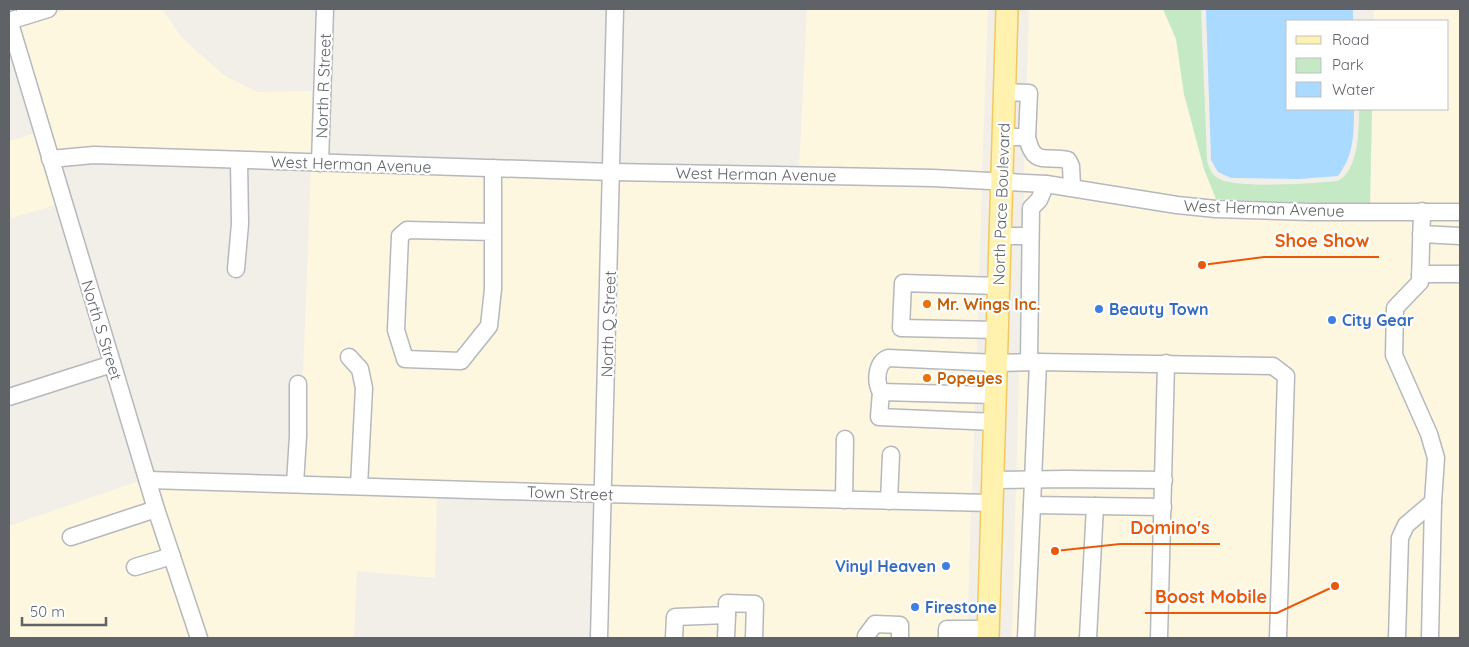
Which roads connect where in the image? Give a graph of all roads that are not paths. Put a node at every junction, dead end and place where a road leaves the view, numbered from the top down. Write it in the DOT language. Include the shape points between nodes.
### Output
graph roads {
  1 [pos="48,9"];
  2 [pos="325,9"];
  3 [pos="615,9"];
  4 [pos="1007,9"];
  5 [pos="9,20"];
  6 [pos="1004,92"];
  7 [pos="1003,136"];
  8 [pos="1027,137"];
  9 [pos="50,159"];
  10 [pos="240,160"];
  11 [pos="320,163"];
  12 [pos="493,168"];
  13 [pos="612,172"];
  14 [pos="1002,182"];
  15 [pos="1046,184"];
  16 [pos="1072,187"];
  17 [pos="1422,211"];
  18 [pos="1460,212"];
  19 [pos="493,232"];
  20 [pos="1421,234"];
  21 [pos="1000,236"];
  22 [pos="1030,236"];
  23 [pos="1460,236"];
  24 [pos="236,269"];
  25 [pos="1420,274"];
  26 [pos="1460,274"];
  27 [pos="999,286"];
  28 [pos="997,330"];
  29 [pos="349,357"];
  30 [pos="996,362"];
  31 [pos="1034,362"];
  32 [pos="1166,363"];
  33 [pos="112,364"];
  34 [pos="298,384"];
  35 [pos="881,392"];
  36 [pos="995,395"];
  37 [pos="9,397"];
  38 [pos="994,422"];
  39 [pos="845,439"];
  40 [pos="891,455"];
  41 [pos="148,480"];
  42 [pos="993,480"];
  43 [pos="1034,480"];
  44 [pos="1164,480"];
  45 [pos="294,484"];
  46 [pos="359,486"];
  47 [pos="603,494"];
  48 [pos="844,500"];
  49 [pos="890,501"];
  50 [pos="1433,502"];
  51 [pos="992,503"];
  52 [pos="1032,505"];
  53 [pos="1095,506"];
  54 [pos="1163,507"];
  55 [pos="156,509"];
  56 [pos="71,537"];
  57 [pos="172,556"];
  58 [pos="135,567"];
  59 [pos="727,615"];
  60 [pos="988,634"];
  61 [pos="198,638"];
  62 [pos="598,638"];
  63 [pos="674,638"];
  64 [pos="726,638"];
  65 [pos="754,638"];
  66 [pos="866,638"];
  67 [pos="900,638"];
  68 [pos="947,638"];
  69 [pos="1026,638"];
  70 [pos="1088,638"];
  71 [pos="1159,638"];
  72 [pos="1278,638"];
  73 [pos="1398,638"];
  74 [pos="1430,638"];
  1 -- 5 [label="street"];
  2 -- 11 [label="street, North R Street"];
  3 -- 13 [label="street, North Q Street"];
  4 -- 6 [label="main road, North Pace Boulevard"];
  5 -- 9 [label="street, North S Street"];
  6 -- 7 [label="main road, North Pace Boulevard"];
  6 -- 8 [label="street" via="1029,93"];
  7 -- 8 [label="street"];
  7 -- 14 [label="main road, North Pace Boulevard"];
  8 -- 16 [label="street" via="1030,151 1038,158 1068,160 1072,166"];
  9 -- 10 [label="street, West Herman Avenue" via="94,155"];
  9 -- 33 [label="street, North S Street"];
  10 -- 11 [label="street, West Herman Avenue"];
  10 -- 24 [label="street"];
  11 -- 12 [label="street, West Herman Avenue"];
  12 -- 13 [label="street, West Herman Avenue"];
  12 -- 19 [label="street"];
  13 -- 14 [label="street, West Herman Avenue"];
  13 -- 47 [label="street, North Q Street"];
  14 -- 15 [label="street, West Herman Avenue"];
  14 -- 21 [label="main road, North Pace Boulevard"];
  15 -- 16 [label="street, West Herman Avenue"];
  15 -- 22 [label="street" via="1039,200 1030,208"];
  16 -- 17 [label="street, West Herman Avenue" via="1216,209"];
  17 -- 18 [label="street, West Herman Avenue"];
  17 -- 20 [label="street"];
  19 -- 19 [label="street" via="489,326 461,361 405,359 396,330 400,236 407,230"];
  20 -- 23 [label="street"];
  20 -- 25 [label="street"];
  21 -- 22 [label="street"];
  21 -- 27 [label="main road, North Pace Boulevard"];
  22 -- 31 [label="street"];
  25 -- 26 [label="street"];
  25 -- 50 [label="street" via="1420,282 1395,308 1394,354 1436,458"];
  27 -- 28 [label="main road, North Pace Boulevard"];
  27 -- 28 [label="street" via="904,283 901,328"];
  28 -- 30 [label="main road, North Pace Boulevard"];
  29 -- 46 [label="street" via="360,369 364,388"];
  30 -- 31 [label="street"];
  30 -- 35 [label="street" via="888,358 879,366 878,386"];
  30 -- 36 [label="main road, North Pace Boulevard"];
  31 -- 32 [label="street"];
  31 -- 43 [label="street"];
  32 -- 44 [label="street"];
  32 -- 72 [label="street" via="1273,366 1286,376"];
  33 -- 37 [label="street"];
  33 -- 41 [label="street, North S Street"];
  34 -- 45 [label="street"];
  35 -- 36 [label="street"];
  35 -- 38 [label="street" via="879,417"];
  36 -- 38 [label="main road, North Pace Boulevard"];
  38 -- 42 [label="main road, North Pace Boulevard"];
  39 -- 48 [label="street"];
  40 -- 49 [label="street"];
  41 -- 45 [label="street, Town Street"];
  41 -- 55 [label="street, North S Street"];
  42 -- 43 [label="street"];
  42 -- 51 [label="main road, North Pace Boulevard"];
  43 -- 44 [label="street"];
  43 -- 52 [label="street"];
  44 -- 54 [label="street"];
  45 -- 46 [label="street, Town Street"];
  46 -- 47 [label="street, Town Street"];
  47 -- 48 [label="street, Town Street"];
  47 -- 62 [label="street, North Q Street"];
  48 -- 49 [label="street, Town Street"];
  49 -- 51 [label="street, Town Street"];
  50 -- 73 [label="street" via="1406,525 1400,538"];
  50 -- 74 [label="street"];
  51 -- 60 [label="main road, North Pace Boulevard"];
  52 -- 53 [label="street"];
  52 -- 69 [label="street"];
  53 -- 54 [label="street"];
  53 -- 70 [label="street"];
  54 -- 71 [label="street"];
  55 -- 56 [label="street"];
  55 -- 57 [label="street, North S Street"];
  57 -- 58 [label="street"];
  57 -- 61 [label="street, North S Street"];
  59 -- 63 [label="street" via="675,617"];
  59 -- 64 [label="street"];
  59 -- 65 [label="street" via="727,603 755,604"];
  60 -- 68 [label="street" via="947,629"];
  66 -- 67 [label="street" via="875,624 900,625"];
}
